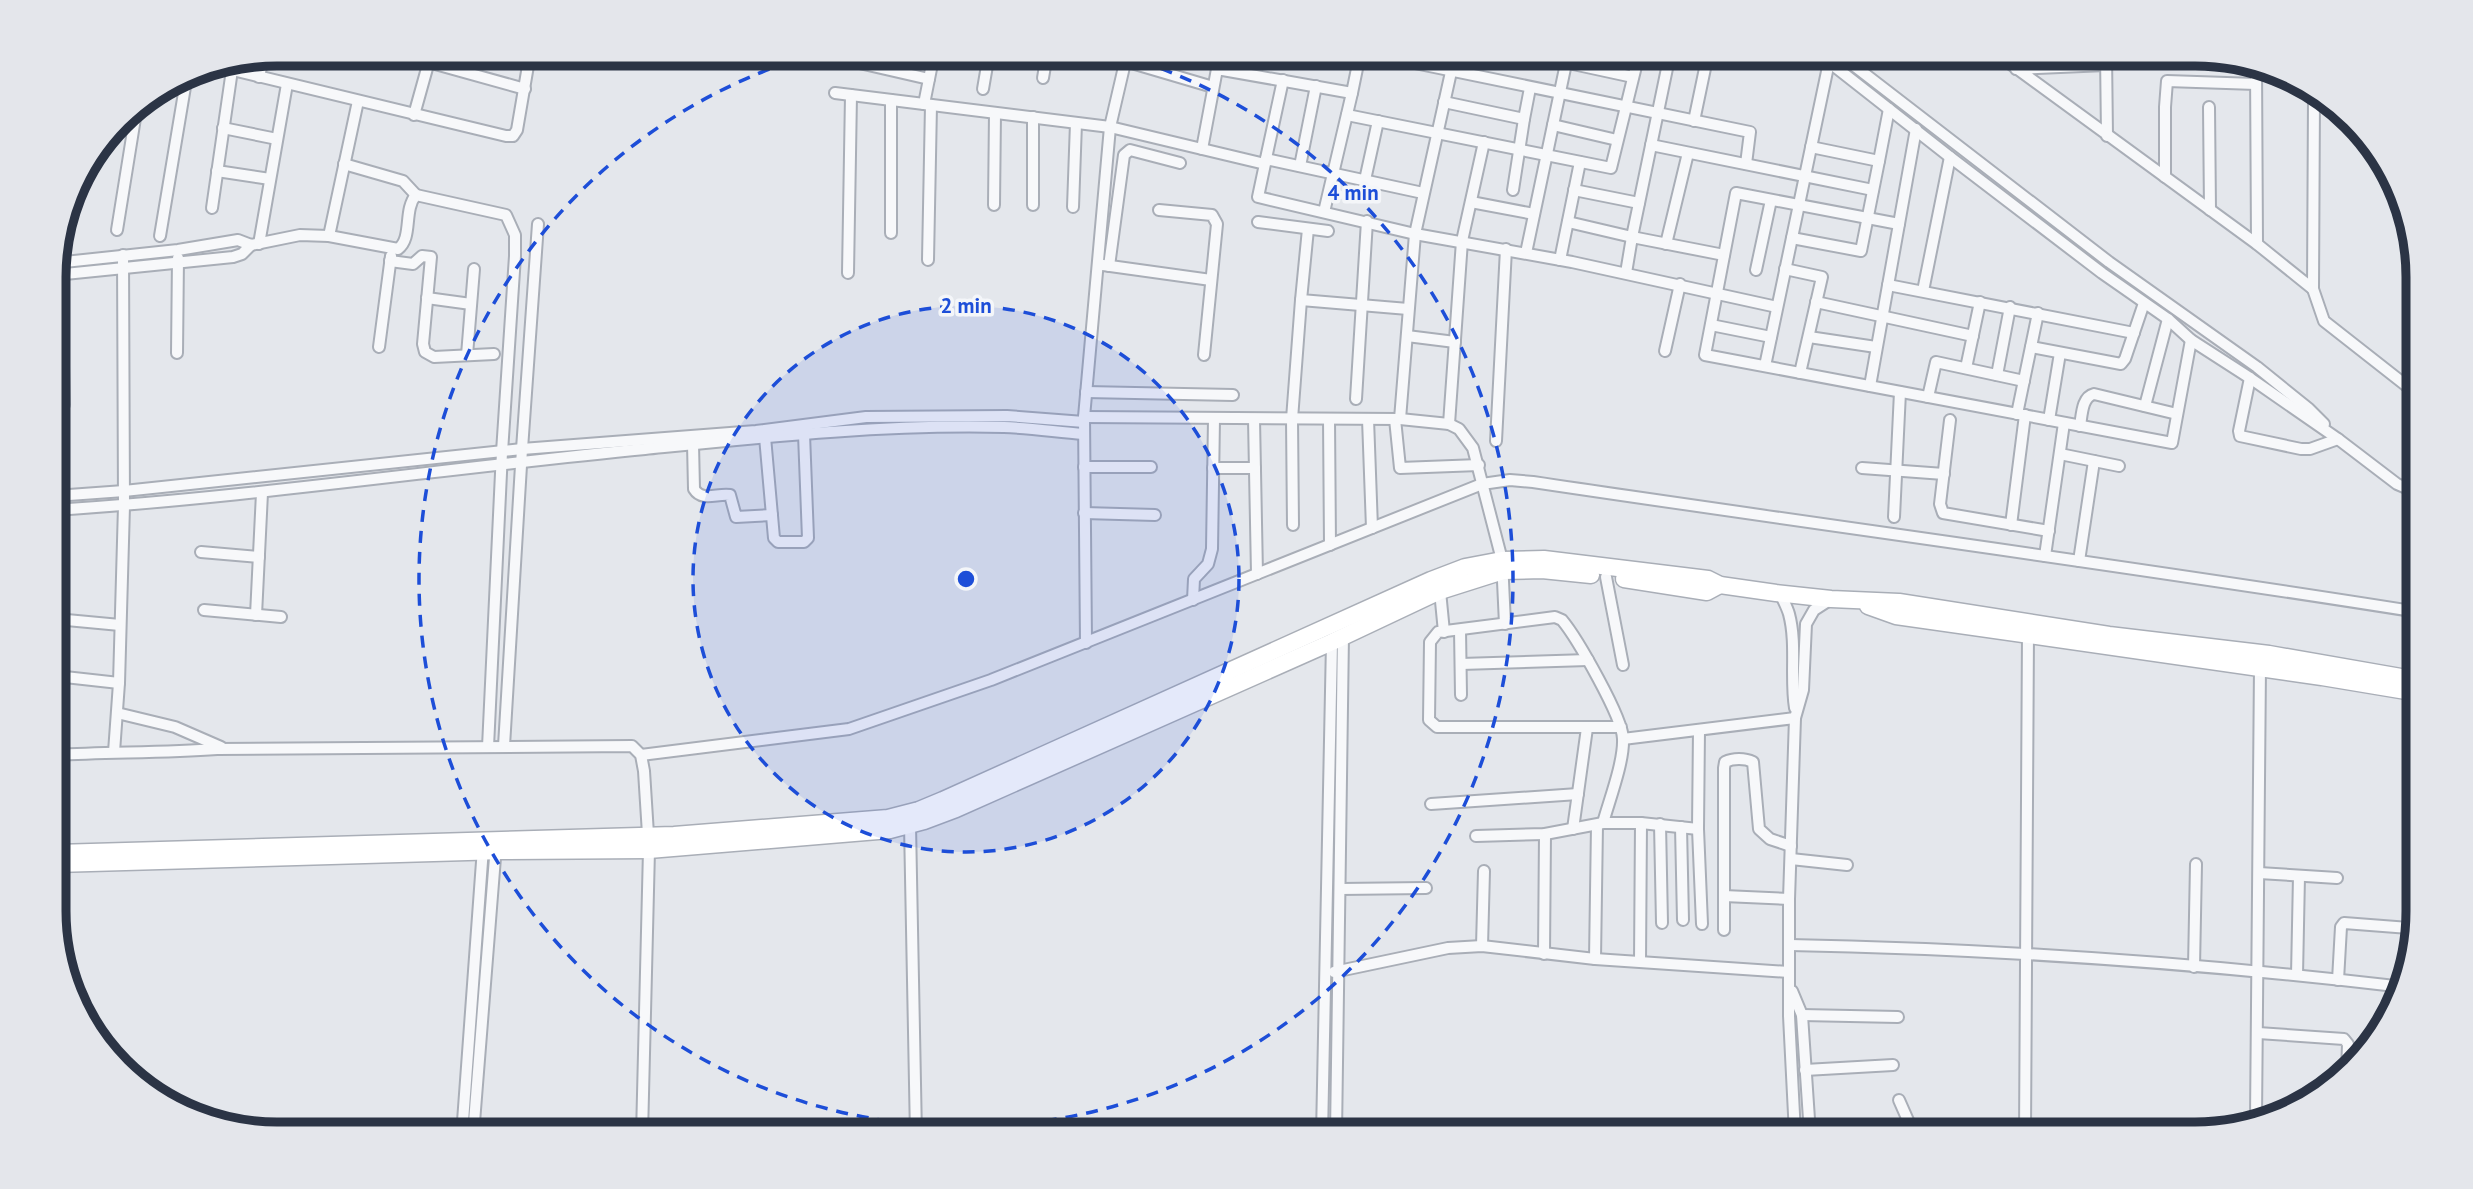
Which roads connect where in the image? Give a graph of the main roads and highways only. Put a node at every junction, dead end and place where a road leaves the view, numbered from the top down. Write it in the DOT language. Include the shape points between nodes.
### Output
graph roads {
  1 [pos="1502,566"];
  2 [pos="1720,585"];
  3 [pos="1856,601"];
  4 [pos="2406,678"];
  5 [pos="2406,691"];
  6 [pos="649,843"];
  7 [pos="490,845"];
  8 [pos="67,853"];
  9 [pos="67,864"];
  1 -- 2 [label="main road" via="1544,559 1708,579"];
  1 -- 2 [label="main road" via="1707,592"];
  1 -- 6 [label="main road" via="1465,567 1431,580 919,810 888,818"];
  1 -- 6 [label="main road" via="956,809 910,825 890,830"];
  2 -- 3 [label="main road"];
  3 -- 4 [label="main road" via="2269,654"];
  3 -- 5 [label="main road" via="1896,616"];
  6 -- 7 [label="main road"];
  7 -- 8 [label="main road"];
  7 -- 9 [label="main road"];
}
